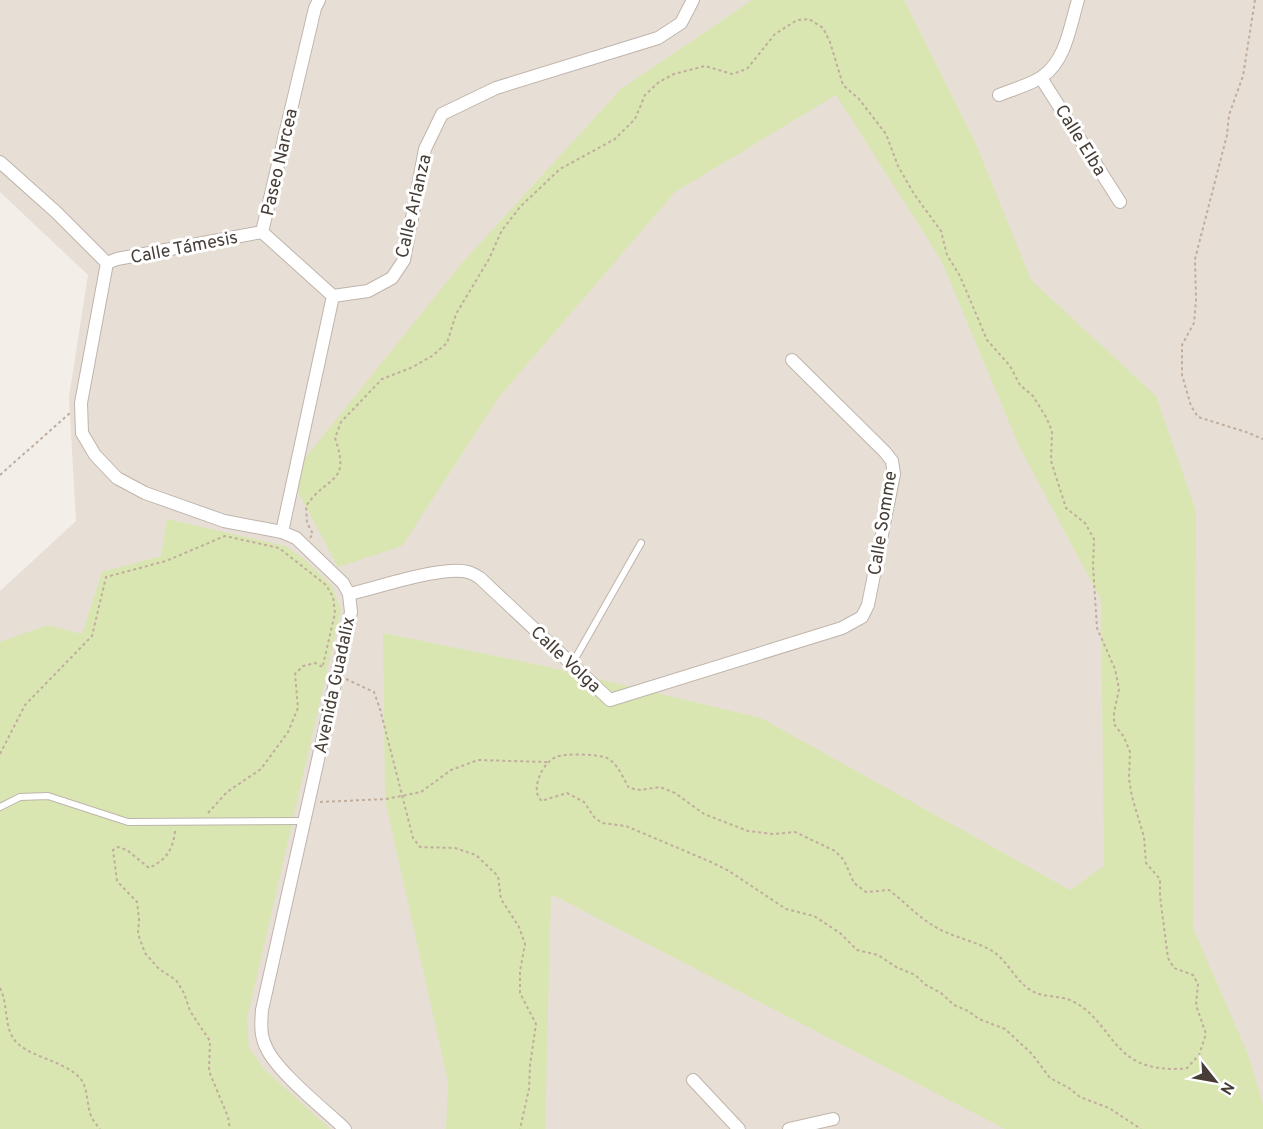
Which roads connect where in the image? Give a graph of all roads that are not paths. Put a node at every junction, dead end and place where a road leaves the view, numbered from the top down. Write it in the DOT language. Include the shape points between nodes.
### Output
graph roads {
  1 [pos="319,0"];
  2 [pos="693,0"];
  3 [pos="1078,0"];
  4 [pos="1041,78"];
  5 [pos="999,95"];
  6 [pos="0,162"];
  7 [pos="1120,202"];
  8 [pos="262,232"];
  9 [pos="107,263"];
  10 [pos="333,296"];
  11 [pos="792,360"];
  12 [pos="282,532"];
  13 [pos="641,543"];
  14 [pos="349,594"];
  15 [pos="861,617"];
  16 [pos="572,664"];
  17 [pos="0,807"];
  18 [pos="303,821"];
  19 [pos="693,1080"];
  20 [pos="833,1119"];
  21 [pos="345,1129"];
  22 [pos="739,1129"];
  23 [pos="789,1129"];
  1 -- 8 [label="street, Paseo Narcea"];
  2 -- 10 [label="street, Calle Arlanza" via="681,23 658,38 496,88 442,114 425,149 404,260 392,278 368,291"];
  3 -- 4 [label="street" via="1062,54"];
  4 -- 5 [label="street"];
  4 -- 7 [label="street, Calle Elba"];
  6 -- 9 [label="street"];
  8 -- 9 [label="street, Calle Támesis"];
  8 -- 10 [label="street, Paseo Narcea"];
  9 -- 12 [label="street, Avenida Guadalix" via="81,403 82,433 95,455 117,478 145,493 224,521"];
  10 -- 12 [label="street"];
  11 -- 15 [label="street, Calle Somme" via="892,461 892,485 868,605"];
  12 -- 14 [label="street, Avenida Guadalix" via="296,538 343,583"];
  13 -- 16 [label="lane"];
  14 -- 16 [label="street, Calle Volga" via="433,573 470,572"];
  14 -- 18 [label="street, Avenida Guadalix" via="351,612"];
  15 -- 16 [label="street, Calle Volga" via="842,628 610,700"];
  17 -- 18 [label="lane" via="20,798 48,796 128,822"];
  18 -- 21 [label="street, Avenida Guadalix" via="261,1028 274,1063"];
  19 -- 22 [label="street"];
  20 -- 23 [label="street"];
}
